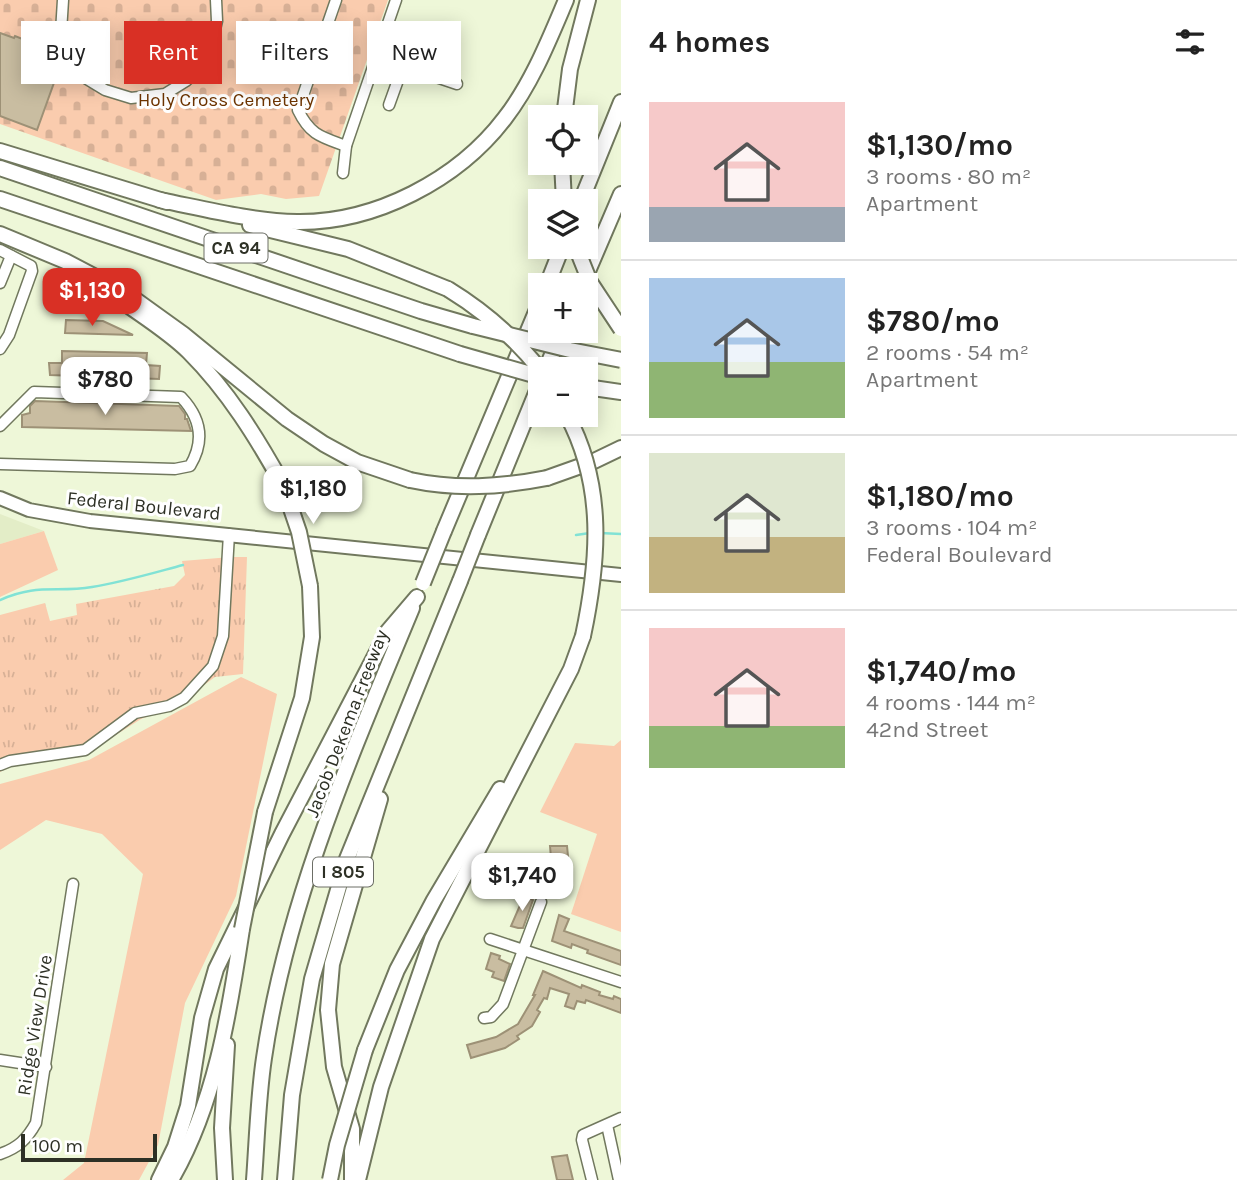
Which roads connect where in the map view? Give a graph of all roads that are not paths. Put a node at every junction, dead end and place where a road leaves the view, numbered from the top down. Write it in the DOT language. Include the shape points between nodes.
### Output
graph roads {
  1 [pos="63,0"];
  2 [pos="336,0"];
  3 [pos="396,0"];
  4 [pos="566,0"];
  5 [pos="588,0"];
  6 [pos="217,1"];
  7 [pos="389,21"];
  8 [pos="368,84"];
  9 [pos="397,84"];
  10 [pos="454,84"];
  11 [pos="457,85"];
  12 [pos="621,102"];
  13 [pos="389,105"];
  14 [pos="566,105"];
  15 [pos="346,146"];
  16 [pos="0,151"];
  17 [pos="0,168"];
  18 [pos="343,173"];
  19 [pos="586,189"];
  20 [pos="621,194"];
  21 [pos="0,198"];
  22 [pos="160,200"];
  23 [pos="621,219"];
  24 [pos="0,233"];
  25 [pos="602,241"];
  26 [pos="0,250"];
  27 [pos="11,256"];
  28 [pos="581,259"];
  29 [pos="65,261"];
  30 [pos="587,273"];
  31 [pos="0,284"];
  32 [pos="621,329"];
  33 [pos="528,331"];
  34 [pos="0,349"];
  35 [pos="531,357"];
  36 [pos="621,360"];
  37 [pos="528,375"];
  38 [pos="598,389"];
  39 [pos="621,392"];
  40 [pos="528,411"];
  41 [pos="0,426"];
  42 [pos="572,427"];
  43 [pos="621,448"];
  44 [pos="0,464"];
  45 [pos="0,498"];
  46 [pos="229,534"];
  47 [pos="621,575"];
  48 [pos="416,597"];
  49 [pos="557,695"];
  50 [pos="411,701"];
  51 [pos="0,765"];
  52 [pos="73,884"];
  53 [pos="541,902"];
  54 [pos="490,939"];
  55 [pos="524,949"];
  56 [pos="621,982"];
  57 [pos="231,1001"];
  58 [pos="484,1018"];
  59 [pos="0,1060"];
  60 [pos="46,1067"];
  61 [pos="621,1118"];
  62 [pos="607,1125"];
  63 [pos="0,1154"];
  64 [pos="159,1180"];
  65 [pos="171,1180"];
  66 [pos="225,1180"];
  67 [pos="254,1180"];
  68 [pos="285,1180"];
  69 [pos="330,1180"];
  70 [pos="352,1180"];
  71 [pos="358,1180"];
  72 [pos="592,1180"];
  73 [pos="619,1180"];
  1 -- 6 [label="street" via="61,32 77,73 131,98 165,94 203,65 217,21"];
  2 -- 15 [label="street" via="298,110 306,127"];
  3 -- 7 [label="street"];
  4 -- 22 [label="highway" via="528,84 505,119 457,166 407,196 348,216 297,222"];
  5 -- 14 [label="highway"];
  8 -- 15 [label="street"];
  9 -- 13 [label="street"];
  10 -- 11 [label="street"];
  12 -- 19 [label="highway"];
  15 -- 18 [label="street"];
  16 -- 22 [label="highway"];
  17 -- 36 [label="highway, CA 94, bridge" via="421,311"];
  20 -- 25 [label="highway"];
  21 -- 37 [label="highway, CA 94, bridge"];
  22 -- 35 [label="highway, bridge" via="348,249 448,289 495,322"];
  23 -- 25 [label="highway"];
  24 -- 29 [label="highway"];
  25 -- 30 [label="highway"];
  26 -- 27 [label="street"];
  27 -- 31 [label="street"];
  27 -- 34 [label="street" via="32,271"];
  28 -- 32 [label="highway, bridge"];
  29 -- 43 [label="highway, bridge" via="143,304 324,444 357,462 410,480 494,487 547,478"];
  29 -- 57 [label="highway, bridge" via="188,351 230,399 283,485 299,532 310,586 312,637 302,698 265,812"];
  33 -- 48 [label="highway, Jacob Dekema Freeway / I 805, bridge"];
  38 -- 39 [label="highway"];
  40 -- 50 [label="highway, I 805, bridge"];
  41 -- 44 [label="street" via="34,392 181,397 198,421 200,437 190,466 175,470"];
  42 -- 49 [label="highway, bridge" via="592,487 596,563 583,636"];
  45 -- 46 [label="main road, Federal Boulevard" via="29,510 90,521"];
  46 -- 47 [label="main road, Federal Boulevard"];
  46 -- 51 [label="street" via="223,636 214,666 184,698 135,713 85,750"];
  48 -- 64 [label="highway" via="388,631 216,969 202,1018 188,1107"];
  48 -- 67 [label="highway, Jacob Dekema Freeway / I 805" via="305,886 264,1058"];
  49 -- 69 [label="highway, bridge" via="397,970 365,1050"];
  49 -- 71 [label="highway" via="432,939 381,1087"];
  50 -- 68 [label="highway, I 805" via="347,859 312,979 292,1095"];
  50 -- 70 [label="highway" via="332,964 328,1010 334,1067 352,1129"];
  52 -- 60 [label="street, Ridge View Drive"];
  53 -- 55 [label="street"];
  54 -- 55 [label="street"];
  55 -- 56 [label="street"];
  55 -- 58 [label="street" via="503,1004"];
  57 -- 65 [label="highway" via="209,1093"];
  57 -- 66 [label="highway" via="222,1128"];
  59 -- 60 [label="street"];
  60 -- 63 [label="street, Ridge View Drive" via="36,1123 28,1137"];
  61 -- 62 [label="street"];
  62 -- 72 [label="street" via="583,1135"];
  62 -- 73 [label="street"];
}
